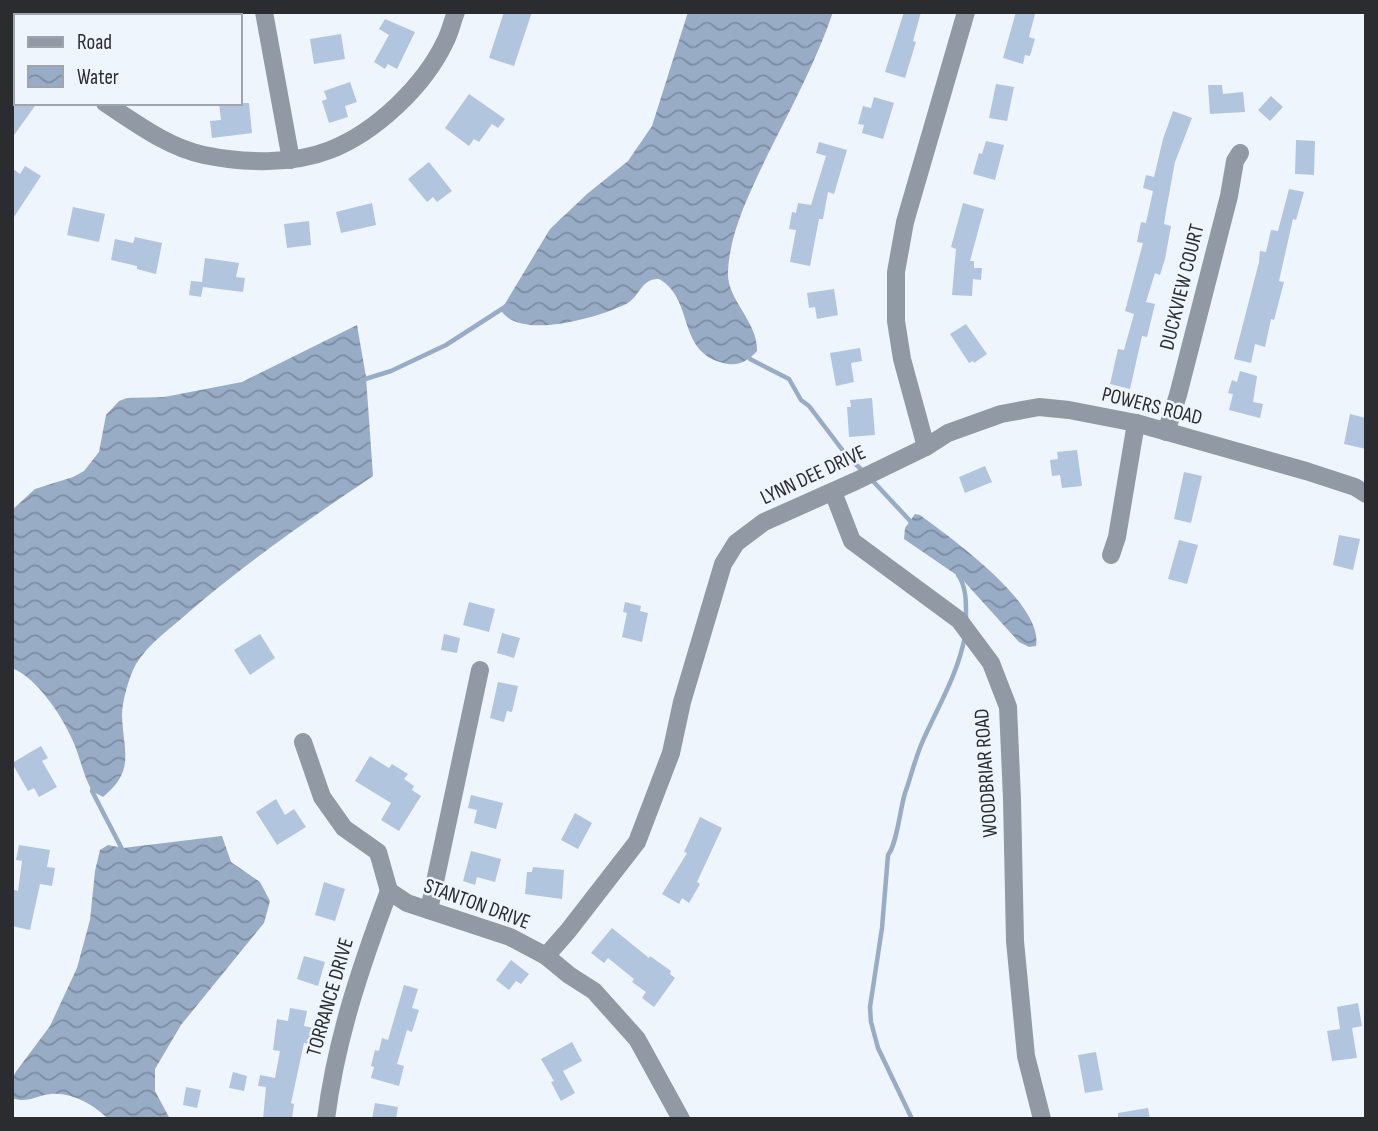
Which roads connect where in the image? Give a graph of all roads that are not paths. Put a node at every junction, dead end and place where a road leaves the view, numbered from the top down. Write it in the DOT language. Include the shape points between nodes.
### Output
graph roads {
  1 [pos="264,12"];
  2 [pos="456,12"];
  3 [pos="966,12"];
  4 [pos="108,105"];
  5 [pos="1240,153"];
  6 [pos="291,160"];
  7 [pos="1136,424"];
  8 [pos="1166,432"];
  9 [pos="926,447"];
  10 [pos="833,492"];
  11 [pos="1366,494"];
  12 [pos="1111,555"];
  13 [pos="480,670"];
  14 [pos="303,742"];
  15 [pos="389,891"];
  16 [pos="429,910"];
  17 [pos="546,956"];
  18 [pos="326,1119"];
  19 [pos="681,1119"];
  20 [pos="1042,1119"];
  1 -- 6 [label="street"];
  2 -- 6 [label="street" via="445,43 411,94 368,129 331,150"];
  3 -- 9 [label="street" via="905,222 896,272 898,334"];
  4 -- 6 [label="street" via="163,140 203,155"];
  5 -- 8 [label="street, DUCKVIEW COURT"];
  7 -- 8 [label="street, POWERS ROAD"];
  7 -- 9 [label="street, POWERS ROAD" via="1039,408 969,425"];
  7 -- 12 [label="street"];
  8 -- 11 [label="street, POWERS ROAD" via="1306,471"];
  9 -- 10 [label="street, LYNN DEE DRIVE"];
  10 -- 17 [label="street, LYNN DEE DRIVE" via="751,530 723,564 671,753 637,842"];
  10 -- 20 [label="street, WOODBRIAR ROAD" via="852,541 959,620 991,663 1007,706 1015,941 1026,1056"];
  13 -- 16 [label="street"];
  14 -- 15 [label="street" via="322,797 344,828 378,852"];
  15 -- 16 [label="street, STANTON DRIVE"];
  15 -- 18 [label="street, TORRANCE DRIVE" via="340,1038"];
  16 -- 17 [label="street, STANTON DRIVE" via="510,937"];
  17 -- 19 [label="street, STANTON DRIVE" via="594,991 637,1039"];
}
